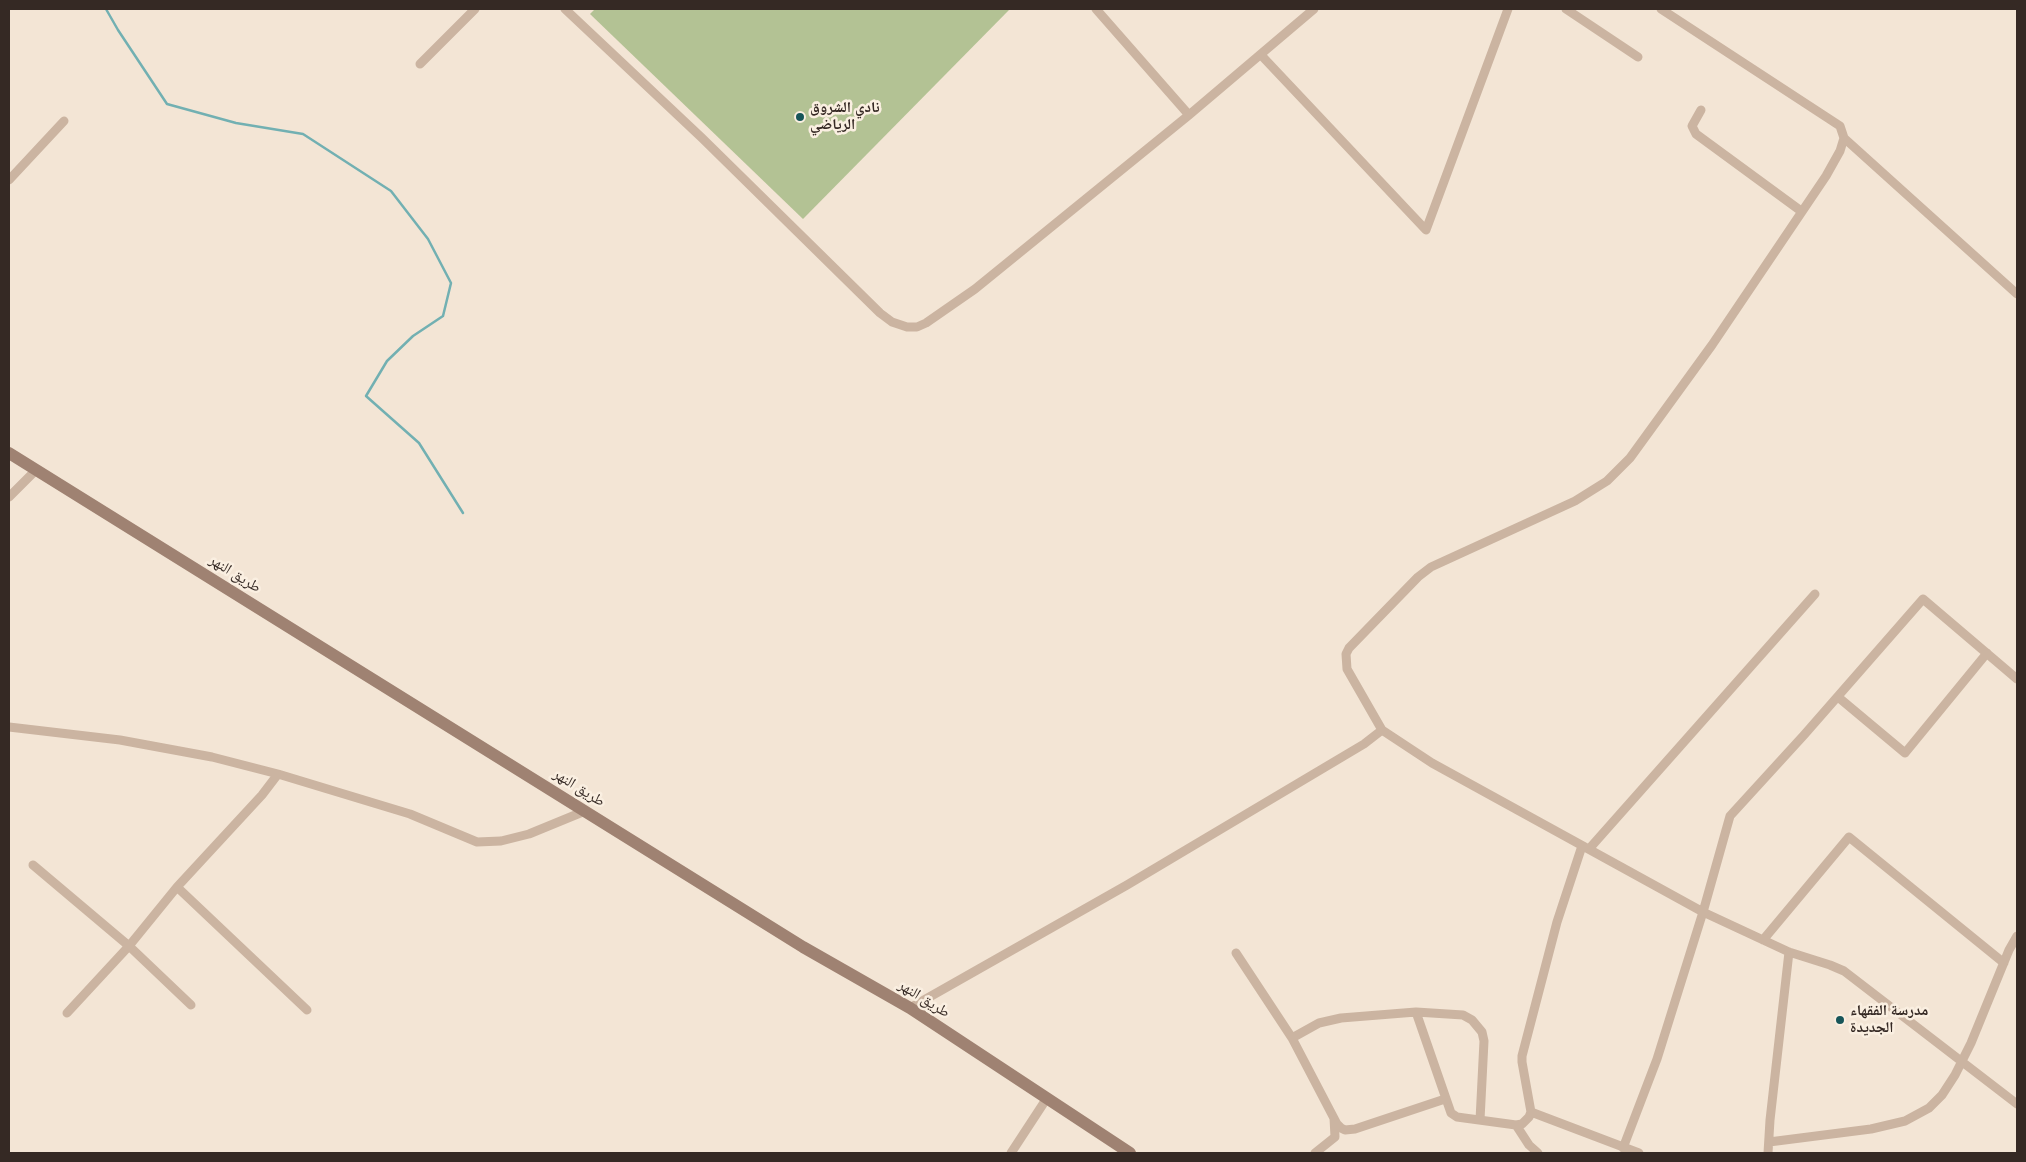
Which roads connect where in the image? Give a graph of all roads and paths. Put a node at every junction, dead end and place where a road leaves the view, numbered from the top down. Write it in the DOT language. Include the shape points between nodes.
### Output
graph roads {
  1 [pos="475,9"];
  2 [pos="565,9"];
  3 [pos="1096,9"];
  4 [pos="1314,9"];
  5 [pos="1508,9"];
  6 [pos="1566,9"];
  7 [pos="1661,9"];
  8 [pos="1260,55"];
  9 [pos="1638,56"];
  10 [pos="420,64"];
  11 [pos="1702,110"];
  12 [pos="1189,115"];
  13 [pos="64,121"];
  14 [pos="1844,138"];
  15 [pos="9,180"];
  16 [pos="1801,211"];
  17 [pos="2017,294"];
  18 [pos="9,453"];
  19 [pos="36,470"];
  20 [pos="9,497"];
  21 [pos="1815,594"];
  22 [pos="1987,653"];
  23 [pos="2017,679"];
  24 [pos="1838,697"];
  25 [pos="9,728"];
  26 [pos="1382,730"];
  27 [pos="278,774"];
  28 [pos="585,811"];
  29 [pos="1586,848"];
  30 [pos="33,865"];
  31 [pos="177,887"];
  32 [pos="1703,912"];
  33 [pos="2017,936"];
  34 [pos="1763,940"];
  35 [pos="128,946"];
  36 [pos="1789,952"];
  37 [pos="1236,953"];
  38 [pos="2004,963"];
  39 [pos="191,1005"];
  40 [pos="910,1008"];
  41 [pos="307,1010"];
  42 [pos="1416,1012"];
  43 [pos="67,1013"];
  44 [pos="1292,1038"];
  45 [pos="1961,1062"];
  46 [pos="1047,1098"];
  47 [pos="1445,1099"];
  48 [pos="2017,1104"];
  49 [pos="1531,1112"];
  50 [pos="1334,1117"];
  51 [pos="1480,1120"];
  52 [pos="1516,1125"];
  53 [pos="1769,1142"];
  54 [pos="1623,1148"];
  55 [pos="1011,1153"];
  56 [pos="1130,1153"];
  57 [pos="1315,1153"];
  58 [pos="1538,1153"];
  59 [pos="1639,1153"];
  60 [pos="1768,1153"];
  1 -- 10 [label="street"];
  2 -- 12 [label="street" via="880,313 907,327 926,323 975,289"];
  3 -- 12 [label="street"];
  4 -- 8 [label="street"];
  5 -- 8 [label="street" via="1426,230"];
  6 -- 9 [label="street"];
  7 -- 14 [label="street" via="1840,126"];
  8 -- 12 [label="street"];
  11 -- 16 [label="street" via="1692,126 1696,134"];
  13 -- 15 [label="street"];
  14 -- 16 [label="street" via="1831,168"];
  14 -- 17 [label="street"];
  16 -- 26 [label="street" via="1712,344 1630,458 1607,481 1544,516 1431,567 1350,648 1346,661 1350,676"];
  18 -- 19 [label="main road, طريق النهر"];
  19 -- 20 [label="street"];
  19 -- 28 [label="main road, طريق النهر"];
  21 -- 29 [label="street"];
  22 -- 23 [label="street"];
  22 -- 24 [label="street" via="1923,599"];
  22 -- 24 [label="street" via="1905,753"];
  24 -- 32 [label="street" via="1730,816"];
  25 -- 27 [label="street" via="120,740 212,757"];
  26 -- 29 [label="street" via="1432,763"];
  26 -- 40 [label="street" via="1364,744 1127,885"];
  27 -- 28 [label="street" via="410,814 477,842 501,841 529,834"];
  27 -- 31 [label="street" via="262,796"];
  28 -- 40 [label="main road, طريق النهر" via="803,947"];
  29 -- 32 [label="street"];
  29 -- 49 [label="street" via="1557,922 1522,1056"];
  30 -- 35 [label="street"];
  31 -- 35 [label="street"];
  31 -- 41 [label="street"];
  32 -- 34 [label="street"];
  32 -- 54 [label="street" via="1657,1058"];
  33 -- 38 [label="street"];
  34 -- 36 [label="street"];
  34 -- 38 [label="street" via="1849,837"];
  35 -- 39 [label="street"];
  35 -- 43 [label="street"];
  36 -- 45 [label="street" via="1830,965 1856,979"];
  36 -- 53 [label="street"];
  37 -- 44 [label="street"];
  38 -- 45 [label="street"];
  40 -- 46 [label="main road, طريق النهر"];
  42 -- 44 [label="street" via="1335,1019 1319,1023"];
  42 -- 47 [label="street"];
  42 -- 51 [label="street" via="1463,1016 1478,1026 1484,1041"];
  44 -- 50 [label="street"];
  45 -- 48 [label="street"];
  45 -- 53 [label="street" via="1942,1095 1929,1108 1905,1121 1871,1129"];
  46 -- 55 [label="street"];
  46 -- 56 [label="main road, طريق النهر"];
  47 -- 50 [label="street" via="1349,1130 1341,1128"];
  47 -- 51 [label="street" via="1451,1113 1457,1117"];
  49 -- 52 [label="street" via="1526,1122"];
  49 -- 54 [label="street"];
  50 -- 57 [label="street" via="1336,1137"];
  51 -- 52 [label="street"];
  52 -- 58 [label="street"];
  53 -- 60 [label="street"];
  54 -- 59 [label="street"];
}
